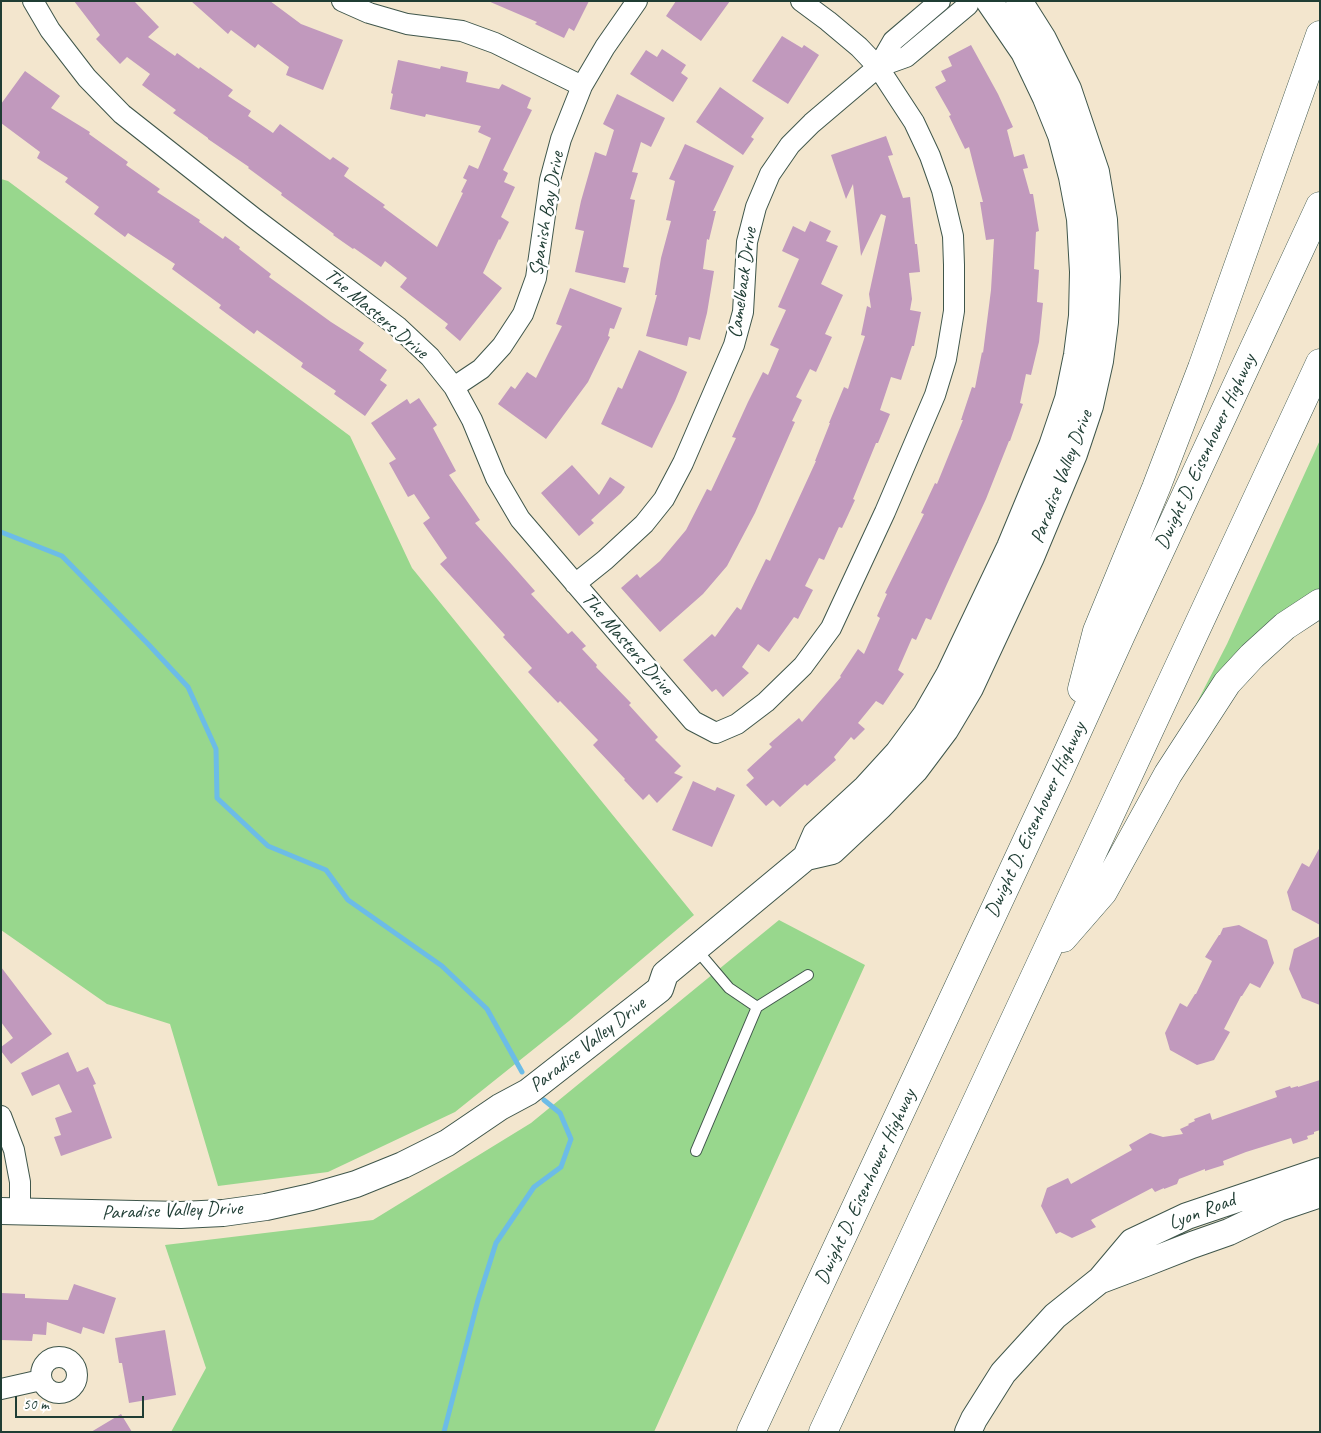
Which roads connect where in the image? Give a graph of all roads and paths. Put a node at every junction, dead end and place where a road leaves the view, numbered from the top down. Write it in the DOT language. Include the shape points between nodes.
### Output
graph roads {
  1 [pos="33,1"];
  2 [pos="342,1"];
  3 [pos="637,1"];
  4 [pos="800,1"];
  5 [pos="940,1"];
  6 [pos="969,1"];
  7 [pos="989,1"];
  8 [pos="1019,1"];
  9 [pos="1320,35"];
  10 [pos="878,67"];
  11 [pos="582,86"];
  12 [pos="1320,206"];
  13 [pos="1320,363"];
  14 [pos="454,388"];
  15 [pos="575,584"];
  16 [pos="1320,603"];
  17 [pos="1058,774"];
  18 [pos="806,857"];
  19 [pos="696,949"];
  20 [pos="1043,962"];
  21 [pos="808,975"];
  22 [pos="756,1007"];
  23 [pos="1,1116"];
  24 [pos="696,1150"];
  25 [pos="1320,1171"];
  26 [pos="1320,1194"];
  27 [pos="10,1211"];
  28 [pos="1100,1280"];
  29 [pos="41,1380"];
  30 [pos="1,1389"];
  31 [pos="751,1432"];
  32 [pos="823,1432"];
  33 [pos="968,1432"];
  1 -- 14 [label="street, The Masters Drive" via="50,30 87,78 122,114 398,327 430,357"];
  2 -- 11 [label="street" via="368,13 407,24 462,31 495,42"];
  3 -- 11 [label="street, Spanish Bay Drive" via="604,47"];
  4 -- 10 [label="street" via="828,21"];
  5 -- 10 [label="street, Camelback Drive" via="893,41"];
  6 -- 10 [label="street, Camelback Drive" via="906,57"];
  7 -- 18 [label="street, Paradise Valley Drive" via="1024,52 1046,98 1061,135 1072,177 1080,219 1083,272 1082,316 1068,399 1010,548 949,675 926,715 898,753 816,834"];
  8 -- 18 [label="street, Paradise Valley Drive" via="1068,89 1096,172 1104,220 1107,277 1100,361 1090,406 1074,454 1031,557 970,688 945,730 915,770 832,851"];
  9 -- 17 [label="highway" via="1202,368 1097,631"];
  10 -- 15 [label="street, Camelback Drive" via="812,123 770,174 756,207 747,242 743,312 734,345 683,463 664,499 644,524"];
  10 -- 15 [label="street, The Masters Drive" via="914,122 942,190 953,236 954,311 946,359 935,395 831,628 803,666 766,702 737,724 716,733 693,721"];
  11 -- 14 [label="street, Spanish Bay Drive" via="561,139 550,180 536,278 523,314 502,346 481,369"];
  12 -- 17 [label="highway, Dwight D. Eisenhower Highway"];
  13 -- 20 [label="highway"];
  14 -- 15 [label="street, The Masters Drive" via="472,420 496,478 520,518"];
  16 -- 20 [label="highway" via="1285,626 1227,684 1168,774 1103,892"];
  17 -- 31 [label="highway, Dwight D. Eisenhower Highway"];
  18 -- 19 [label="street, Paradise Valley Drive"];
  19 -- 22 [label="lane" via="729,988"];
  19 -- 27 [label="street, Paradise Valley Drive" via="665,974 660,990 528,1092 447,1143 403,1166 356,1184 311,1197 223,1213"];
  20 -- 32 [label="highway"];
  21 -- 22 [label="lane"];
  22 -- 24 [label="lane"];
  23 -- 27 [label="street" via="14,1150 20,1182"];
  25 -- 28 [label="street, Lyon Road" via="1187,1216 1146,1235 1132,1242"];
  26 -- 28 [label="street, Lyon Road"];
  28 -- 33 [label="street, Lyon Road" via="1055,1316 1003,1373"];
  29 -- 30 [label="street"];
}
